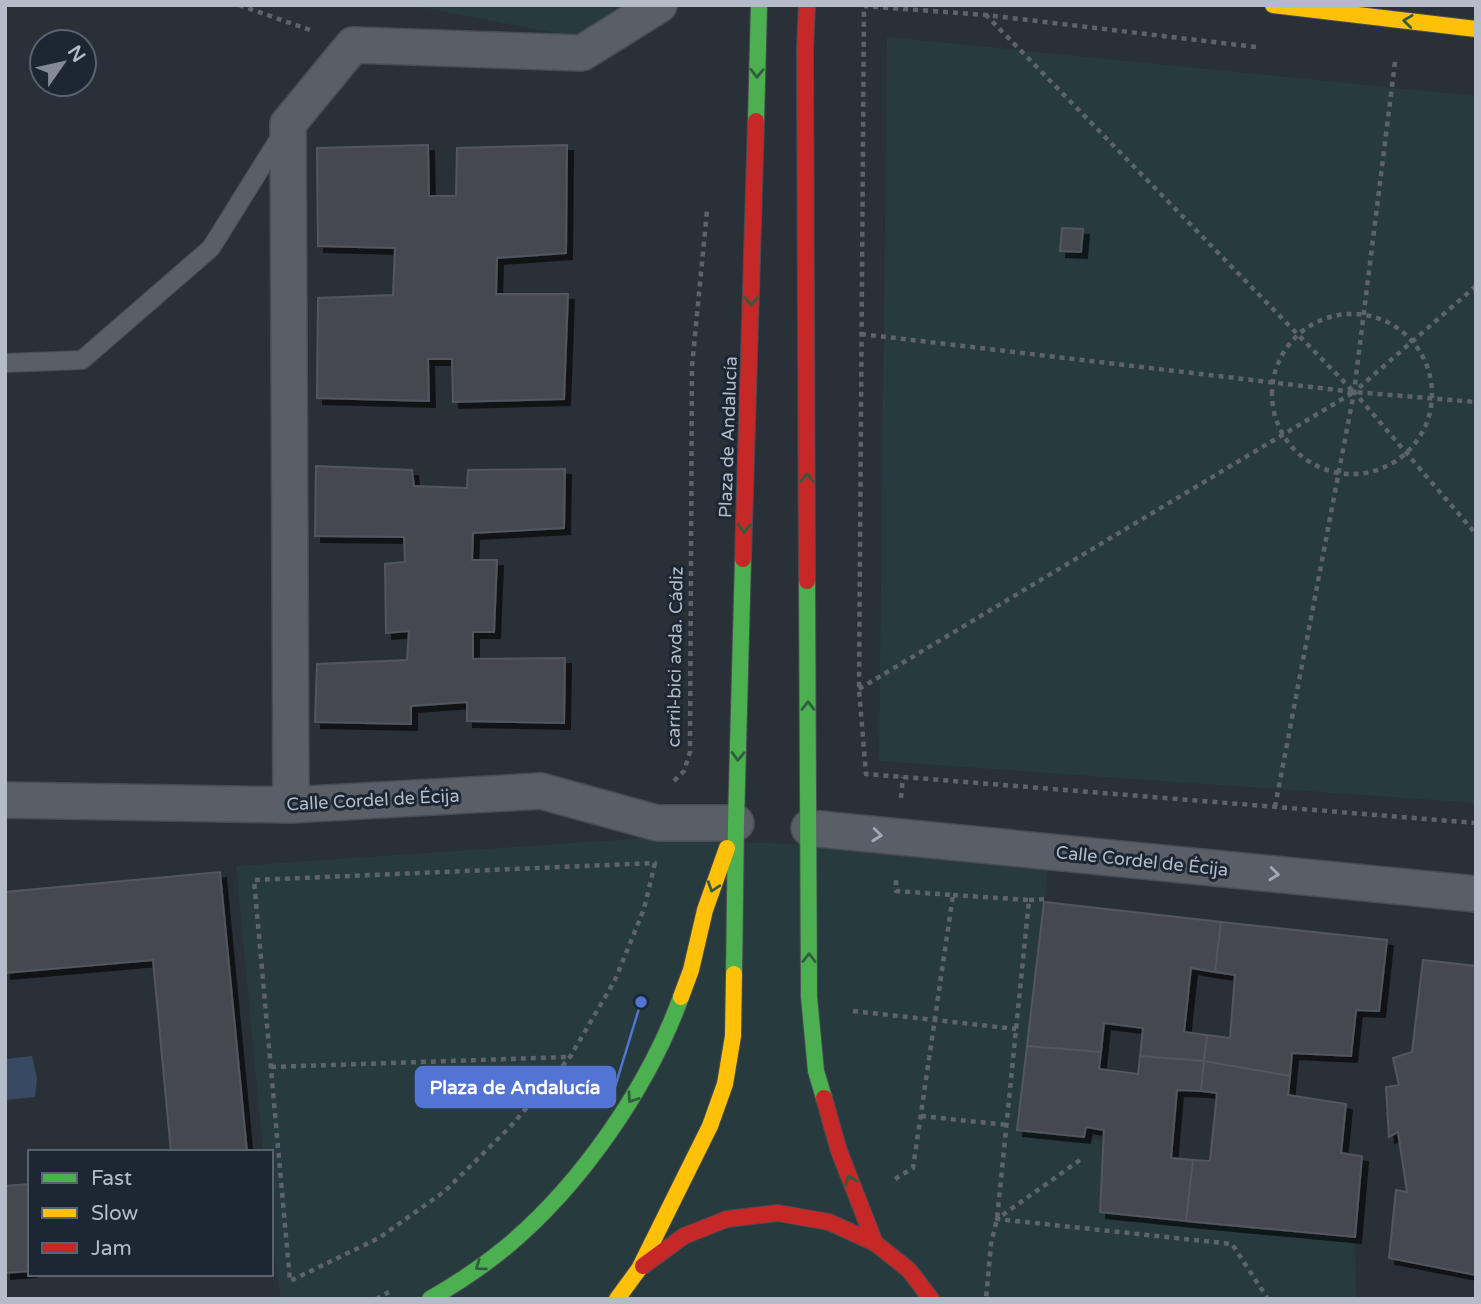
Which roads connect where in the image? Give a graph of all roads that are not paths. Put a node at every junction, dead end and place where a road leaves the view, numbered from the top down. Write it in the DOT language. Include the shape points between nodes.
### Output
graph roads {
  1 [pos="659,5"];
  2 [pos="758,5"];
  3 [pos="807,5"];
  4 [pos="1273,5"];
  5 [pos="1476,29"];
  6 [pos="288,124"];
  7 [pos="5,363"];
  8 [pos="5,800"];
  9 [pos="291,805"];
  10 [pos="736,822"];
  11 [pos="809,828"];
  12 [pos="1476,894"];
  13 [pos="875,1243"];
  14 [pos="639,1269"];
  15 [pos="430,1299"];
  16 [pos="617,1299"];
  17 [pos="932,1299"];
  1 -- 6 [label="street" via="582,53 353,45"];
  2 -- 10 [label="main road, Plaza de Andalucía, one-way"];
  11 -- 3 [label="main road, one-way"];
  5 -- 4 [label="main road, one-way"];
  6 -- 7 [label="lane" via="211,248 82,360"];
  6 -- 9 [label="street"];
  8 -- 9 [label="street, Calle Cordel de Écija"];
  9 -- 10 [label="street, Calle Cordel de Écija" via="541,791 657,823"];
  10 -- 14 [label="main road, Plaza de Andalucía" via="733,1036 725,1084 710,1126"];
  10 -- 15 [label="main road, one-way" via="672,1022 639,1087 597,1149 552,1203 505,1248"];
  11 -- 12 [label="street, Calle Cordel de Écija, one-way"];
  13 -- 11 [label="main road, one-way" via="839,1151 816,1071 809,997"];
  13 -- 14 [label="main road, Plaza de Andalucía" via="829,1222 778,1213 727,1219 695,1231"];
  13 -- 17 [label="main road, Plaza de Andalucía" via="909,1269"];
  14 -- 16 [label="main road, Plaza de Andalucía"];
}
